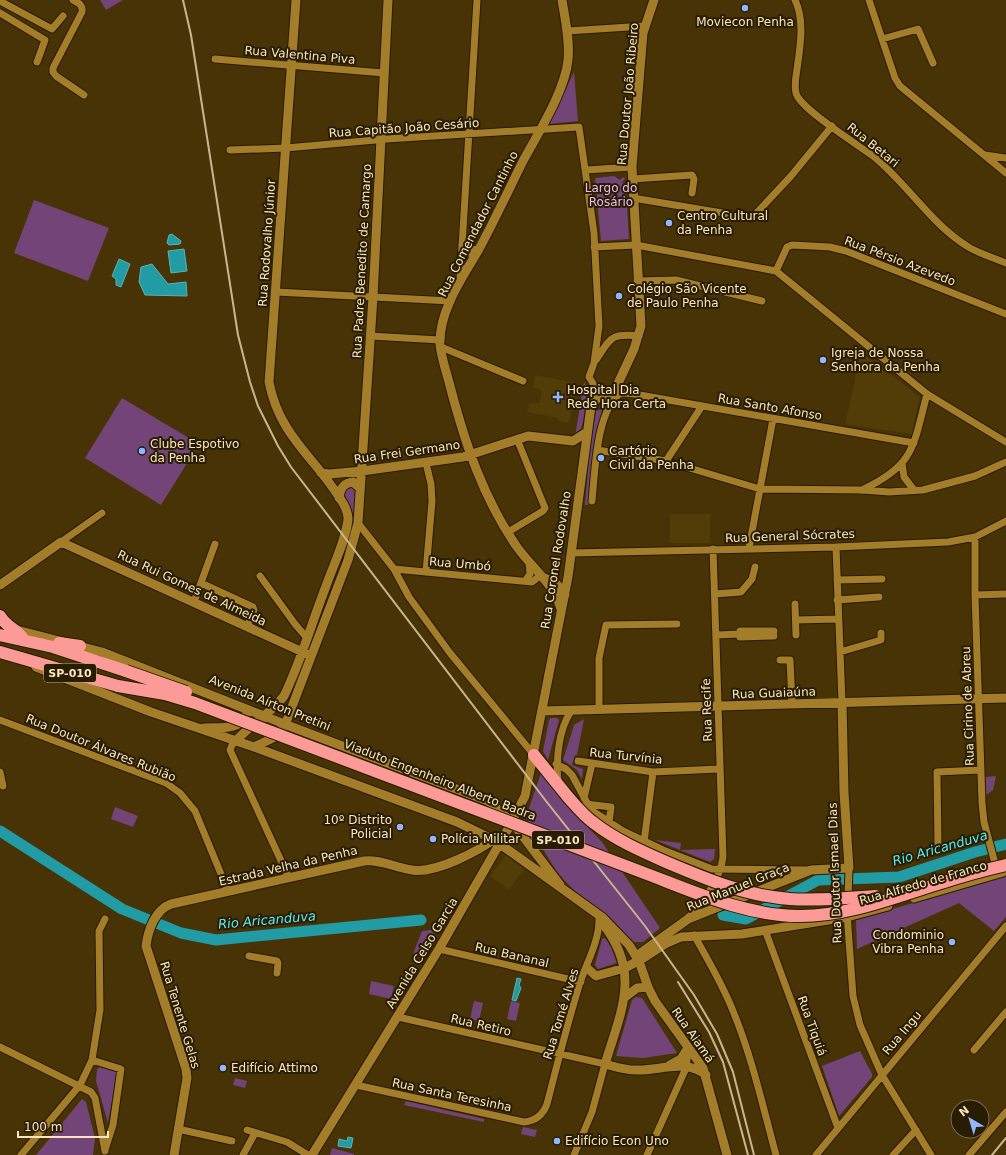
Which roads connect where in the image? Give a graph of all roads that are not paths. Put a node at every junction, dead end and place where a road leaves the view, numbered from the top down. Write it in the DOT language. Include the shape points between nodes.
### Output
graph roads {
  1 [pos="73,0"];
  2 [pos="296,0"];
  3 [pos="388,0"];
  4 [pos="477,0"];
  5 [pos="562,0"];
  6 [pos="654,0"];
  7 [pos="790,0"];
  8 [pos="795,0"];
  9 [pos="869,0"];
  10 [pos="0,1"];
  11 [pos="797,8"];
  12 [pos="0,13"];
  13 [pos="63,16"];
  14 [pos="645,26"];
  15 [pos="567,31"];
  16 [pos="882,39"];
  17 [pos="215,59"];
  18 [pos="37,62"];
  19 [pos="932,63"];
  20 [pos="292,66"];
  21 [pos="384,73"];
  22 [pos="84,95"];
  23 [pos="832,126"];
  24 [pos="540,129"];
  25 [pos="468,134"];
  26 [pos="380,140"];
  27 [pos="286,148"];
  28 [pos="230,150"];
  29 [pos="985,155"];
  30 [pos="1006,158"];
  31 [pos="632,168"];
  32 [pos="586,170"];
  33 [pos="1006,173"];
  34 [pos="633,179"];
  35 [pos="692,194"];
  36 [pos="633,198"];
  37 [pos="463,245"];
  38 [pos="636,245"];
  39 [pos="594,247"];
  40 [pos="478,250"];
  41 [pos="1006,263"];
  42 [pos="776,271"];
  43 [pos="460,281"];
  44 [pos="637,281"];
  45 [pos="276,292"];
  46 [pos="373,297"];
  47 [pos="762,301"];
  48 [pos="451,302"];
  49 [pos="1006,314"];
  50 [pos="370,336"];
  51 [pos="639,336"];
  52 [pos="440,343"];
  53 [pos="594,363"];
  54 [pos="523,381"];
  55 [pos="618,389"];
  56 [pos="927,394"];
  57 [pos="600,395"];
  58 [pos="610,405"];
  59 [pos="702,406"];
  60 [pos="774,419"];
  61 [pos="587,432"];
  62 [pos="517,439"];
  63 [pos="1006,442"];
  64 [pos="914,443"];
  65 [pos="597,450"];
  66 [pos="470,455"];
  67 [pos="666,461"];
  68 [pos="1006,462"];
  69 [pos="426,463"];
  70 [pos="902,463"];
  71 [pos="362,471"];
  72 [pos="321,472"];
  73 [pos="360,488"];
  74 [pos="760,489"];
  75 [pos="862,490"];
  76 [pos="914,490"];
  77 [pos="339,498"];
  78 [pos="592,501"];
  79 [pos="102,513"];
  80 [pos="1006,521"];
  81 [pos="358,523"];
  82 [pos="508,532"];
  83 [pos="975,537"];
  84 [pos="61,542"];
  85 [pos="215,544"];
  86 [pos="836,547"];
  87 [pos="749,548"];
  88 [pos="713,549"];
  89 [pos="571,553"];
  90 [pos="529,562"];
  91 [pos="754,567"];
  92 [pos="394,569"];
  93 [pos="426,572"];
  94 [pos="260,576"];
  95 [pos="543,577"];
  96 [pos="882,579"];
  97 [pos="837,580"];
  98 [pos="525,581"];
  99 [pos="202,583"];
  100 [pos="0,585"];
  101 [pos="715,594"];
  102 [pos="1006,594"];
  103 [pos="565,595"];
  104 [pos="975,595"];
  105 [pos="880,597"];
  106 [pos="837,600"];
  107 [pos="194,602"];
  108 [pos="795,604"];
  109 [pos="561,611"];
  110 [pos="0,616"];
  111 [pos="838,619"];
  112 [pos="796,620"];
  113 [pos="677,624"];
  114 [pos="248,627"];
  115 [pos="10,628"];
  116 [pos="774,633"];
  117 [pos="881,633"];
  118 [pos="0,635"];
  119 [pos="716,635"];
  120 [pos="796,635"];
  121 [pos="307,638"];
  122 [pos="24,640"];
  123 [pos="46,646"];
  124 [pos="80,646"];
  125 [pos="302,652"];
  126 [pos="840,652"];
  127 [pos="3,654"];
  128 [pos="312,656"];
  129 [pos="21,659"];
  130 [pos="780,660"];
  131 [pos="1006,698"];
  132 [pos="978,699"];
  133 [pos="842,702"];
  134 [pos="792,704"];
  135 [pos="718,706"];
  136 [pos="244,708"];
  137 [pos="599,710"];
  138 [pos="542,711"];
  139 [pos="567,714"];
  140 [pos="264,716"];
  141 [pos="0,720"];
  142 [pos="285,725"];
  143 [pos="199,728"];
  144 [pos="236,741"];
  145 [pos="254,747"];
  146 [pos="534,755"];
  147 [pos="578,761"];
  148 [pos="556,764"];
  149 [pos="592,764"];
  150 [pos="719,769"];
  151 [pos="981,770"];
  152 [pos="0,772"];
  153 [pos="653,772"];
  154 [pos="558,783"];
  155 [pos="3,786"];
  156 [pos="585,801"];
  157 [pos="609,823"];
  158 [pos="510,825"];
  159 [pos="475,830"];
  160 [pos="497,842"];
  161 [pos="644,842"];
  162 [pos="938,845"];
  163 [pos="484,847"];
  164 [pos="538,853"];
  165 [pos="521,859"];
  166 [pos="1000,859"];
  167 [pos="488,863"];
  168 [pos="721,870"];
  169 [pos="811,870"];
  170 [pos="849,870"];
  171 [pos="1003,870"];
  172 [pos="289,878"];
  173 [pos="228,891"];
  174 [pos="567,892"];
  175 [pos="875,896"];
  176 [pos="597,916"];
  177 [pos="847,917"];
  178 [pos="105,919"];
  179 [pos="688,919"];
  180 [pos="1005,928"];
  181 [pos="765,930"];
  182 [pos="150,931"];
  183 [pos="694,935"];
  184 [pos="439,949"];
  185 [pos="249,956"];
  186 [pos="637,959"];
  187 [pos="624,966"];
  188 [pos="588,968"];
  189 [pos="277,973"];
  190 [pos="580,982"];
  191 [pos="648,987"];
  192 [pos="624,998"];
  193 [pos="1006,1012"];
  194 [pos="398,1017"];
  195 [pos="0,1047"];
  196 [pos="688,1048"];
  197 [pos="974,1050"];
  198 [pos="560,1054"];
  199 [pos="92,1060"];
  200 [pos="605,1064"];
  201 [pos="670,1065"];
  202 [pos="686,1068"];
  203 [pos="706,1075"];
  204 [pos="882,1075"];
  205 [pos="680,1080"];
  206 [pos="80,1085"];
  207 [pos="356,1085"];
  208 [pos="1006,1112"];
  209 [pos="541,1115"];
  210 [pos="838,1128"];
  211 [pos="178,1129"];
  212 [pos="247,1130"];
  213 [pos="916,1130"];
  214 [pos="255,1133"];
  215 [pos="232,1141"];
  216 [pos="104,1153"];
  217 [pos="21,1155"];
  218 [pos="174,1155"];
  219 [pos="243,1155"];
  220 [pos="308,1155"];
  221 [pos="312,1155"];
  222 [pos="574,1155"];
  223 [pos="647,1155"];
  224 [pos="727,1155"];
  225 [pos="776,1155"];
  226 [pos="816,1155"];
  227 [pos="893,1155"];
  228 [pos="931,1155"];
  229 [pos="969,1155"];
  1 -- 22 [label="street" via="80,4 82,12 53,72"];
  2 -- 20 [label="main road, Rua Rodovalho Júnior"];
  3 -- 21 [label="main road, Rua Padre Benedito de Camargo"];
  4 -- 25 [label="street"];
  5 -- 15 [label="main road, Rua Comendador Cantinho"];
  6 -- 14 [label="main road, Rua Doutor João Ribeiro"];
  7 -- 11 [label="street"];
  8 -- 11 [label="street, Rua Betari"];
  9 -- 16 [label="street"];
  10 -- 13 [label="street" via="52,29"];
  11 -- 23 [label="street, Rua Betari" via="800,19 800,48 796,93 801,102"];
  12 -- 18 [label="street" via="45,40"];
  14 -- 15 [label="street"];
  14 -- 31 [label="main road, Rua Doutor João Ribeiro"];
  15 -- 24 [label="main road, Rua Comendador Cantinho" via="566,74"];
  16 -- 19 [label="street" via="918,29"];
  16 -- 29 [label="street" via="900,86"];
  17 -- 20 [label="street, Rua Valentina Piva"];
  20 -- 21 [label="street, Rua Valentina Piva"];
  20 -- 27 [label="main road, Rua Rodovalho Júnior"];
  21 -- 26 [label="main road, Rua Padre Benedito de Camargo"];
  23 -- 36 [label="street" via="756,216 747,219"];
  23 -- 41 [label="street, Rua Betari" via="874,157 961,242 981,254"];
  24 -- 25 [label="street, Rua Capitão João Cesário"];
  24 -- 32 [label="street, Rua Capitão João Cesário" via="580,127"];
  24 -- 40 [label="main road, Rua Comendador Cantinho"];
  25 -- 26 [label="street, Rua Capitão João Cesário"];
  25 -- 37 [label="street"];
  26 -- 27 [label="street, Rua Capitão João Cesário"];
  26 -- 46 [label="main road, Rua Padre Benedito de Camargo"];
  27 -- 28 [label="street, Rua Capitão João Cesário"];
  27 -- 45 [label="main road, Rua Rodovalho Júnior"];
  29 -- 30 [label="street"];
  29 -- 33 [label="street"];
  31 -- 32 [label="street"];
  31 -- 34 [label="main road, Rua Doutor João Ribeiro"];
  32 -- 39 [label="street"];
  34 -- 35 [label="street" via="692,175"];
  34 -- 36 [label="main road, Rua Doutor João Ribeiro"];
  36 -- 38 [label="main road, Rua Doutor João Ribeiro"];
  37 -- 40 [label="main road" via="468,252"];
  37 -- 43 [label="street"];
  38 -- 39 [label="street"];
  38 -- 42 [label="street"];
  38 -- 44 [label="main road, Rua Doutor João Ribeiro"];
  39 -- 53 [label="street" via="599,326"];
  40 -- 43 [label="main road, Rua Comendador Cantinho"];
  42 -- 49 [label="street, Rua Pérsio Azevedo" via="787,246 830,247"];
  42 -- 56 [label="street"];
  43 -- 48 [label="main road, Rua Comendador Cantinho"];
  44 -- 47 [label="street" via="682,281"];
  44 -- 51 [label="main road, Rua Doutor João Ribeiro" via="641,326"];
  45 -- 46 [label="street"];
  45 -- 72 [label="main road, Rua Rodovalho Júnior" via="269,382 273,402 282,422 302,451"];
  46 -- 48 [label="street"];
  46 -- 50 [label="main road, Rua Padre Benedito de Camargo"];
  48 -- 52 [label="main road, Rua Comendador Cantinho"];
  50 -- 52 [label="street"];
  50 -- 71 [label="main road, Rua Padre Benedito de Camargo"];
  51 -- 53 [label="street" via="613,337"];
  51 -- 55 [label="main road"];
  52 -- 54 [label="street"];
  52 -- 66 [label="main road"];
  53 -- 57 [label="street" via="590,380"];
  55 -- 57 [label="main road"];
  55 -- 58 [label="street"];
  55 -- 59 [label="street, Rua Santo Afonso"];
  56 -- 63 [label="street"];
  56 -- 64 [label="street"];
  57 -- 58 [label="street"];
  57 -- 61 [label="main road, Rua Coronel Rodovalho" via="591,406"];
  58 -- 65 [label="street"];
  59 -- 60 [label="street, Rua Santo Afonso"];
  59 -- 67 [label="street"];
  60 -- 64 [label="street, Rua Santo Afonso"];
  60 -- 74 [label="street"];
  61 -- 62 [label="main road, Rua Frei Germano" via="573,441 533,436"];
  61 -- 89 [label="main road, Rua Coronel Rodovalho"];
  62 -- 66 [label="main road, Rua Frei Germano"];
  62 -- 82 [label="street" via="545,508 543,512"];
  64 -- 70 [label="street"];
  65 -- 67 [label="street"];
  65 -- 78 [label="street"];
  66 -- 69 [label="main road, Rua Frei Germano"];
  66 -- 82 [label="main road" via="486,492"];
  67 -- 74 [label="street"];
  68 -- 76 [label="street" via="943,486"];
  69 -- 71 [label="main road, Rua Frei Germano"];
  69 -- 93 [label="street" via="432,492"];
  70 -- 75 [label="street" via="884,479"];
  70 -- 76 [label="street" via="904,477"];
  71 -- 72 [label="main road, Rua Frei Germano" via="330,474"];
  71 -- 73 [label="main road, Rua Padre Benedito de Camargo"];
  72 -- 77 [label="main road, Rua Rodovalho Júnior"];
  73 -- 77 [label="main road" via="353,482 346,484"];
  73 -- 81 [label="main road, Rua Padre Benedito de Camargo"];
  74 -- 75 [label="street"];
  74 -- 87 [label="street"];
  75 -- 76 [label="street"];
  77 -- 121 [label="main road, Rua Rodovalho Júnior" via="346,511 347,524"];
  79 -- 84 [label="street"];
  80 -- 83 [label="street, Rua General Sócrates"];
  81 -- 92 [label="street"];
  81 -- 128 [label="main road, Rua Padre Benedito de Camargo"];
  82 -- 90 [label="main road"];
  83 -- 86 [label="street, Rua General Sócrates" via="948,542"];
  83 -- 104 [label="street, Rua Cirino de Abreu"];
  84 -- 100 [label="main road"];
  84 -- 107 [label="main road, Rua Rui Gomes de Almeida"];
  85 -- 99 [label="street"];
  86 -- 87 [label="street, Rua General Sócrates"];
  86 -- 97 [label="street, Rua Doutor Ismael Dias"];
  87 -- 88 [label="street, Rua General Sócrates"];
  88 -- 89 [label="street, Rua General Sócrates"];
  88 -- 101 [label="street, Rua Recife"];
  89 -- 103 [label="main road, Rua Coronel Rodovalho"];
  90 -- 95 [label="main road"];
  90 -- 98 [label="street" via="530,574"];
  91 -- 101 [label="street" via="752,580 741,592"];
  92 -- 93 [label="street, Rua Umbó"];
  92 -- 146 [label="street" via="409,597 450,653"];
  93 -- 98 [label="street, Rua Umbó"];
  94 -- 121 [label="street"];
  95 -- 98 [label="street, Rua Umbó" via="532,582"];
  95 -- 103 [label="main road" via="555,582"];
  95 -- 109 [label="main road" via="558,600"];
  96 -- 97 [label="street"];
  97 -- 106 [label="street, Rua Doutor Ismael Dias"];
  99 -- 107 [label="street"];
  99 -- 114 [label="street" via="253,607"];
  101 -- 119 [label="street, Rua Recife"];
  102 -- 104 [label="street"];
  103 -- 109 [label="main road, Rua Coronel Rodovalho"];
  104 -- 132 [label="street, Rua Cirino de Abreu"];
  105 -- 106 [label="street"];
  106 -- 111 [label="street, Rua Doutor Ismael Dias"];
  107 -- 114 [label="main road, Rua Rui Gomes de Almeida"];
  108 -- 112 [label="street"];
  109 -- 138 [label="main road, Rua Coronel Rodovalho"];
  110 -- 115 [label="highway"];
  111 -- 112 [label="street"];
  111 -- 126 [label="street, Rua Doutor Ismael Dias"];
  112 -- 120 [label="street"];
  113 -- 137 [label="street" via="606,625 599,658"];
  114 -- 125 [label="main road, Rua Rui Gomes de Almeida"];
  115 -- 122 [label="highway"];
  115 -- 124 [label="main road, Avenida Aírton Pretini"];
  116 -- 119 [label="street" via="740,631 740,634"];
  117 -- 126 [label="street" via="881,640"];
  118 -- 122 [label="highway, SP-010"];
  119 -- 135 [label="street, Rua Recife"];
  121 -- 125 [label="main road, Rua Rodovalho Júnior"];
  122 -- 123 [label="highway, SP-010"];
  123 -- 124 [label="highway" via="51,642"];
  123 -- 175 [label="highway, Viaduto Engenheiro Alberto Badra / SP-010, bridge" via="126,671 698,887 736,899 775,907 813,909"];
  124 -- 136 [label="main road, Avenida Aírton Pretini" via="102,652"];
  125 -- 128 [label="main road, Rua Rui Gomes de Almeida"];
  125 -- 140 [label="main road, Rua Rodovalho Júnior" via="284,696"];
  126 -- 133 [label="street, Rua Doutor Ismael Dias"];
  127 -- 129 [label="highway, SP-010"];
  128 -- 142 [label="main road, Rua Padre Benedito de Camargo"];
  129 -- 143 [label="main road" via="49,673"];
  129 -- 171 [label="highway, Viaduto Engenheiro Alberto Badra / SP-010, bridge" via="118,686 195,702 674,884 758,911 799,916 851,910 942,882"];
  130 -- 134 [label="street" via="790,660"];
  131 -- 132 [label="main road, Rua Guaiaúna"];
  132 -- 133 [label="main road, Rua Guaiaúna"];
  132 -- 151 [label="street, Rua Cirino de Abreu"];
  133 -- 134 [label="main road, Rua Guaiaúna"];
  133 -- 170 [label="main road, Rua Doutor Ismael Dias"];
  134 -- 135 [label="main road, Rua Guaiaúna"];
  135 -- 137 [label="main road, Rua Guaiaúna"];
  135 -- 150 [label="street, Rua Recife"];
  136 -- 140 [label="main road, Avenida Aírton Pretini"];
  136 -- 143 [label="main road" via="244,720 238,725"];
  137 -- 139 [label="main road, Rua Guaiaúna"];
  138 -- 139 [label="main road, Rua Guaiaúna"];
  138 -- 146 [label="main road, Rua Coronel Rodovalho"];
  139 -- 148 [label="street"];
  140 -- 142 [label="main road, Avenida Aírton Pretini"];
  140 -- 144 [label="main road, Rua Rodovalho Júnior"];
  141 -- 173 [label="street, Rua Doutor Álvares Rubião" via="166,783 180,793 195,811"];
  142 -- 145 [label="main road" via="273,738"];
  142 -- 158 [label="main road, Avenida Aírton Pretini" via="488,801"];
  143 -- 144 [label="main road"];
  144 -- 145 [label="main road"];
  144 -- 172 [label="street" via="230,750"];
  145 -- 159 [label="main road"];
  146 -- 154 [label="highway"];
  146 -- 158 [label="main road" via="525,796"];
  147 -- 149 [label="street, Rua Turvínia"];
  148 -- 154 [label="street"];
  148 -- 156 [label="street" via="572,775"];
  149 -- 153 [label="street, Rua Turvínia"];
  149 -- 156 [label="street"];
  150 -- 153 [label="street, Rua Turvínia"];
  150 -- 168 [label="street, Rua Recife" via="723,857"];
  151 -- 162 [label="street" via="937,772"];
  151 -- 166 [label="street, Rua Cirino de Abreu" via="982,803 989,839"];
  152 -- 155 [label="street"];
  153 -- 161 [label="street"];
  154 -- 175 [label="highway, bridge" via="568,797 609,834 636,849 721,884 751,894 789,899"];
  156 -- 157 [label="street" via="591,810"];
  156 -- 157 [label="street" via="611,806"];
  157 -- 161 [label="street"];
  158 -- 160 [label="main road, Estrada Velha da Penha"];
  158 -- 164 [label="main road, Avenida Aírton Pretini"];
  159 -- 160 [label="main road"];
  159 -- 163 [label="main road"];
  160 -- 163 [label="main road, Estrada Velha da Penha"];
  160 -- 165 [label="main road"];
  160 -- 167 [label="main road, Avenida Celso Garcia"];
  161 -- 168 [label="street" via="706,867"];
  163 -- 167 [label="main road"];
  163 -- 172 [label="main road, Estrada Velha da Penha" via="422,871 370,860"];
  164 -- 165 [label="main road"];
  164 -- 174 [label="main road, Avenida Aírton Pretini"];
  165 -- 174 [label="main road"];
  166 -- 171 [label="street, Rua Cirino de Abreu"];
  166 -- 175 [label="highway, Viaduto Engenheiro Alberto Badra / SP-010"];
  167 -- 184 [label="main road, Avenida Celso Garcia"];
  168 -- 169 [label="street"];
  168 -- 179 [label="street" via="705,898"];
  169 -- 170 [label="main road, Rua Manuel Graça"];
  169 -- 179 [label="main road, Rua Manuel Graça"];
  170 -- 177 [label="street, Rua Doutor Ismael Dias"];
  171 -- 177 [label="main road, Rua Alfredo de Franco"];
  172 -- 173 [label="main road, Estrada Velha da Penha"];
  173 -- 182 [label="main road, Estrada Velha da Penha" via="171,904 161,909"];
  174 -- 176 [label="main road, Rua Aiamá"];
  176 -- 186 [label="main road, Rua Aiamá" via="623,937"];
  176 -- 187 [label="main road" via="616,944"];
  176 -- 188 [label="street, Rua Tomé Alves" via="598,935"];
  177 -- 181 [label="main road, Rua Alfredo de Franco"];
  177 -- 204 [label="street, Rua Doutor Ismael Dias" via="853,996 860,1025"];
  178 -- 199 [label="street" via="99,931 100,1010"];
  179 -- 186 [label="main road, Rua Manuel Graça"];
  180 -- 204 [label="street, Rua Ingu"];
  181 -- 183 [label="main road, Rua Alfredo de Franco" via="720,936"];
  181 -- 210 [label="street, Rua Tiquiá"];
  182 -- 211 [label="main road, Rua Tenente Gelas" via="146,946 186,1069 187,1078"];
  183 -- 186 [label="main road, Rua Alfredo de Franco" via="674,939"];
  183 -- 225 [label="street" via="710,962 745,1042"];
  184 -- 190 [label="street, Rua Bananal"];
  184 -- 194 [label="main road, Avenida Celso Garcia"];
  185 -- 189 [label="street" via="277,961"];
  186 -- 187 [label="main road, Rua Manuel Graça"];
  186 -- 191 [label="main road, Rua Aiamá"];
  187 -- 188 [label="main road, Rua Manuel Graça" via="596,976"];
  187 -- 192 [label="main road"];
  188 -- 190 [label="street, Rua Tomé Alves"];
  190 -- 198 [label="street, Rua Tomé Alves"];
  191 -- 192 [label="main road" via="637,988"];
  191 -- 196 [label="main road, Rua Aiamá" via="662,1012"];
  192 -- 200 [label="main road"];
  193 -- 197 [label="street"];
  194 -- 198 [label="street, Rua Retiro"];
  194 -- 207 [label="main road, Avenida Celso Garcia"];
  195 -- 206 [label="street"];
  196 -- 201 [label="main road" via="681,1059"];
  196 -- 202 [label="street"];
  196 -- 203 [label="main road, Rua Aiamá" via="701,1063"];
  198 -- 200 [label="street, Rua Retiro"];
  198 -- 209 [label="street, Rua Tomé Alves" via="547,1104"];
  199 -- 206 [label="street"];
  199 -- 216 [label="street" via="121,1069 113,1125"];
  200 -- 201 [label="main road" via="639,1070"];
  200 -- 222 [label="street" via="592,1112"];
  201 -- 202 [label="main road"];
  201 -- 205 [label="street"];
  202 -- 203 [label="main road" via="695,1069"];
  202 -- 205 [label="street"];
  203 -- 224 [label="main road, Rua Aiamá"];
  204 -- 210 [label="street, Rua Ingu"];
  204 -- 213 [label="street, Rua Doutor Ismael Dias"];
  205 -- 223 [label="street"];
  206 -- 216 [label="street" via="95,1098"];
  206 -- 217 [label="street"];
  207 -- 209 [label="street, Rua Santa Teresinha" via="524,1122"];
  207 -- 221 [label="main road, Avenida Celso Garcia"];
  208 -- 229 [label="street"];
  210 -- 226 [label="street, Rua Ingu"];
  211 -- 215 [label="street"];
  211 -- 218 [label="main road, Rua Tenente Gelas"];
  212 -- 214 [label="street"];
  213 -- 227 [label="street"];
  213 -- 228 [label="street, Rua Doutor Ismael Dias"];
  214 -- 219 [label="street"];
  214 -- 220 [label="street" via="287,1142"];
}
